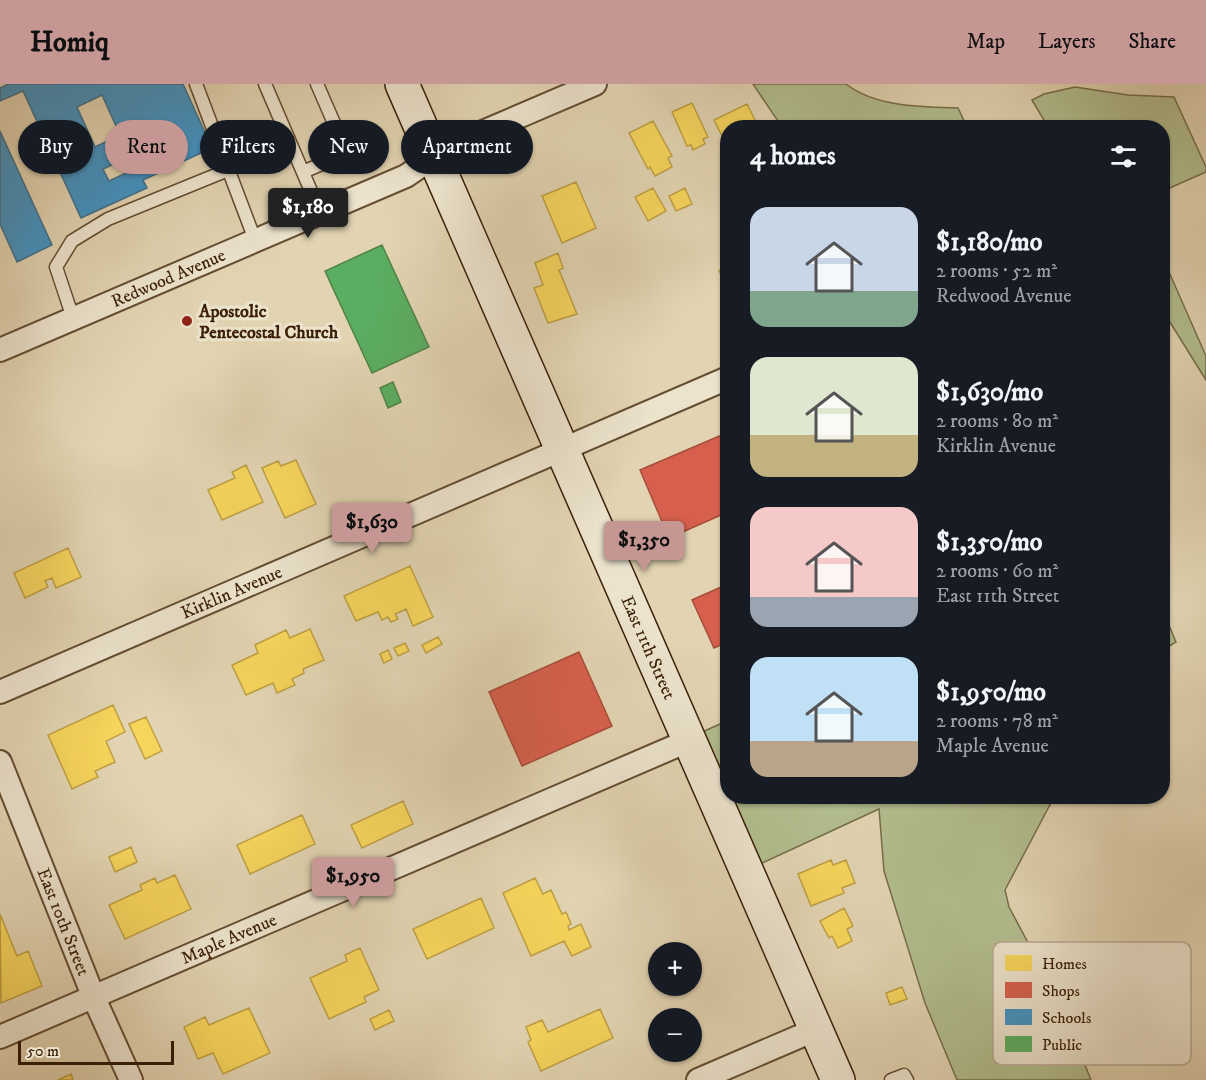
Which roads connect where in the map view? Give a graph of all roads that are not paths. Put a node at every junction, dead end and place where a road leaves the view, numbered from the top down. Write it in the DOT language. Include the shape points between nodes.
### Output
graph roads {
  1 [pos="196,84"];
  2 [pos="265,84"];
  3 [pos="317,84"];
  4 [pos="402,84"];
  5 [pos="595,84"];
  6 [pos="209,120"];
  7 [pos="418,120"];
  8 [pos="511,120"];
  9 [pos="303,172"];
  10 [pos="218,174"];
  11 [pos="230,174"];
  12 [pos="409,174"];
  13 [pos="441,174"];
  14 [pos="320,212"];
  15 [pos="255,240"];
  16 [pos="74,318"];
  17 [pos="0,350"];
  18 [pos="720,381"];
  19 [pos="562,450"];
  20 [pos="0,692"];
  21 [pos="690,740"];
  22 [pos="0,762"];
  23 [pos="94,998"];
  24 [pos="817,1029"];
  25 [pos="0,1037"];
  26 [pos="131,1080"];
  27 [pos="698,1080"];
  28 [pos="838,1080"];
  29 [pos="891,1080"];
  30 [pos="907,1080"];
  1 -- 6 [label="lane"];
  2 -- 9 [label="lane"];
  3 -- 9 [label="lane" via="347,153"];
  4 -- 7 [label="main road, East 11th Street"];
  5 -- 8 [label="street, Redwood Avenue"];
  9 -- 14 [label="lane"];
  10 -- 16 [label="lane" via="108,219 72,241 56,267"];
  11 -- 15 [label="lane"];
  12 -- 14 [label="street, Redwood Avenue"];
  13 -- 19 [label="main road, East 11th Street"];
  14 -- 15 [label="street, Redwood Avenue"];
  15 -- 16 [label="street, Redwood Avenue"];
  16 -- 17 [label="street, Redwood Avenue"];
  18 -- 19 [label="street, Kirklin Avenue"];
  19 -- 20 [label="street, Kirklin Avenue"];
  19 -- 21 [label="main road, East 11th Street"];
  21 -- 23 [label="street, Maple Avenue"];
  21 -- 24 [label="main road, East 11th Street"];
  22 -- 23 [label="street, East 10th Street"];
  23 -- 25 [label="street, Maple Avenue"];
  23 -- 26 [label="street, East 10th Street"];
  24 -- 27 [label="street"];
  24 -- 28 [label="main road, East 11th Street"];
  29 -- 30 [label="lane" via="904,1075"];
}
